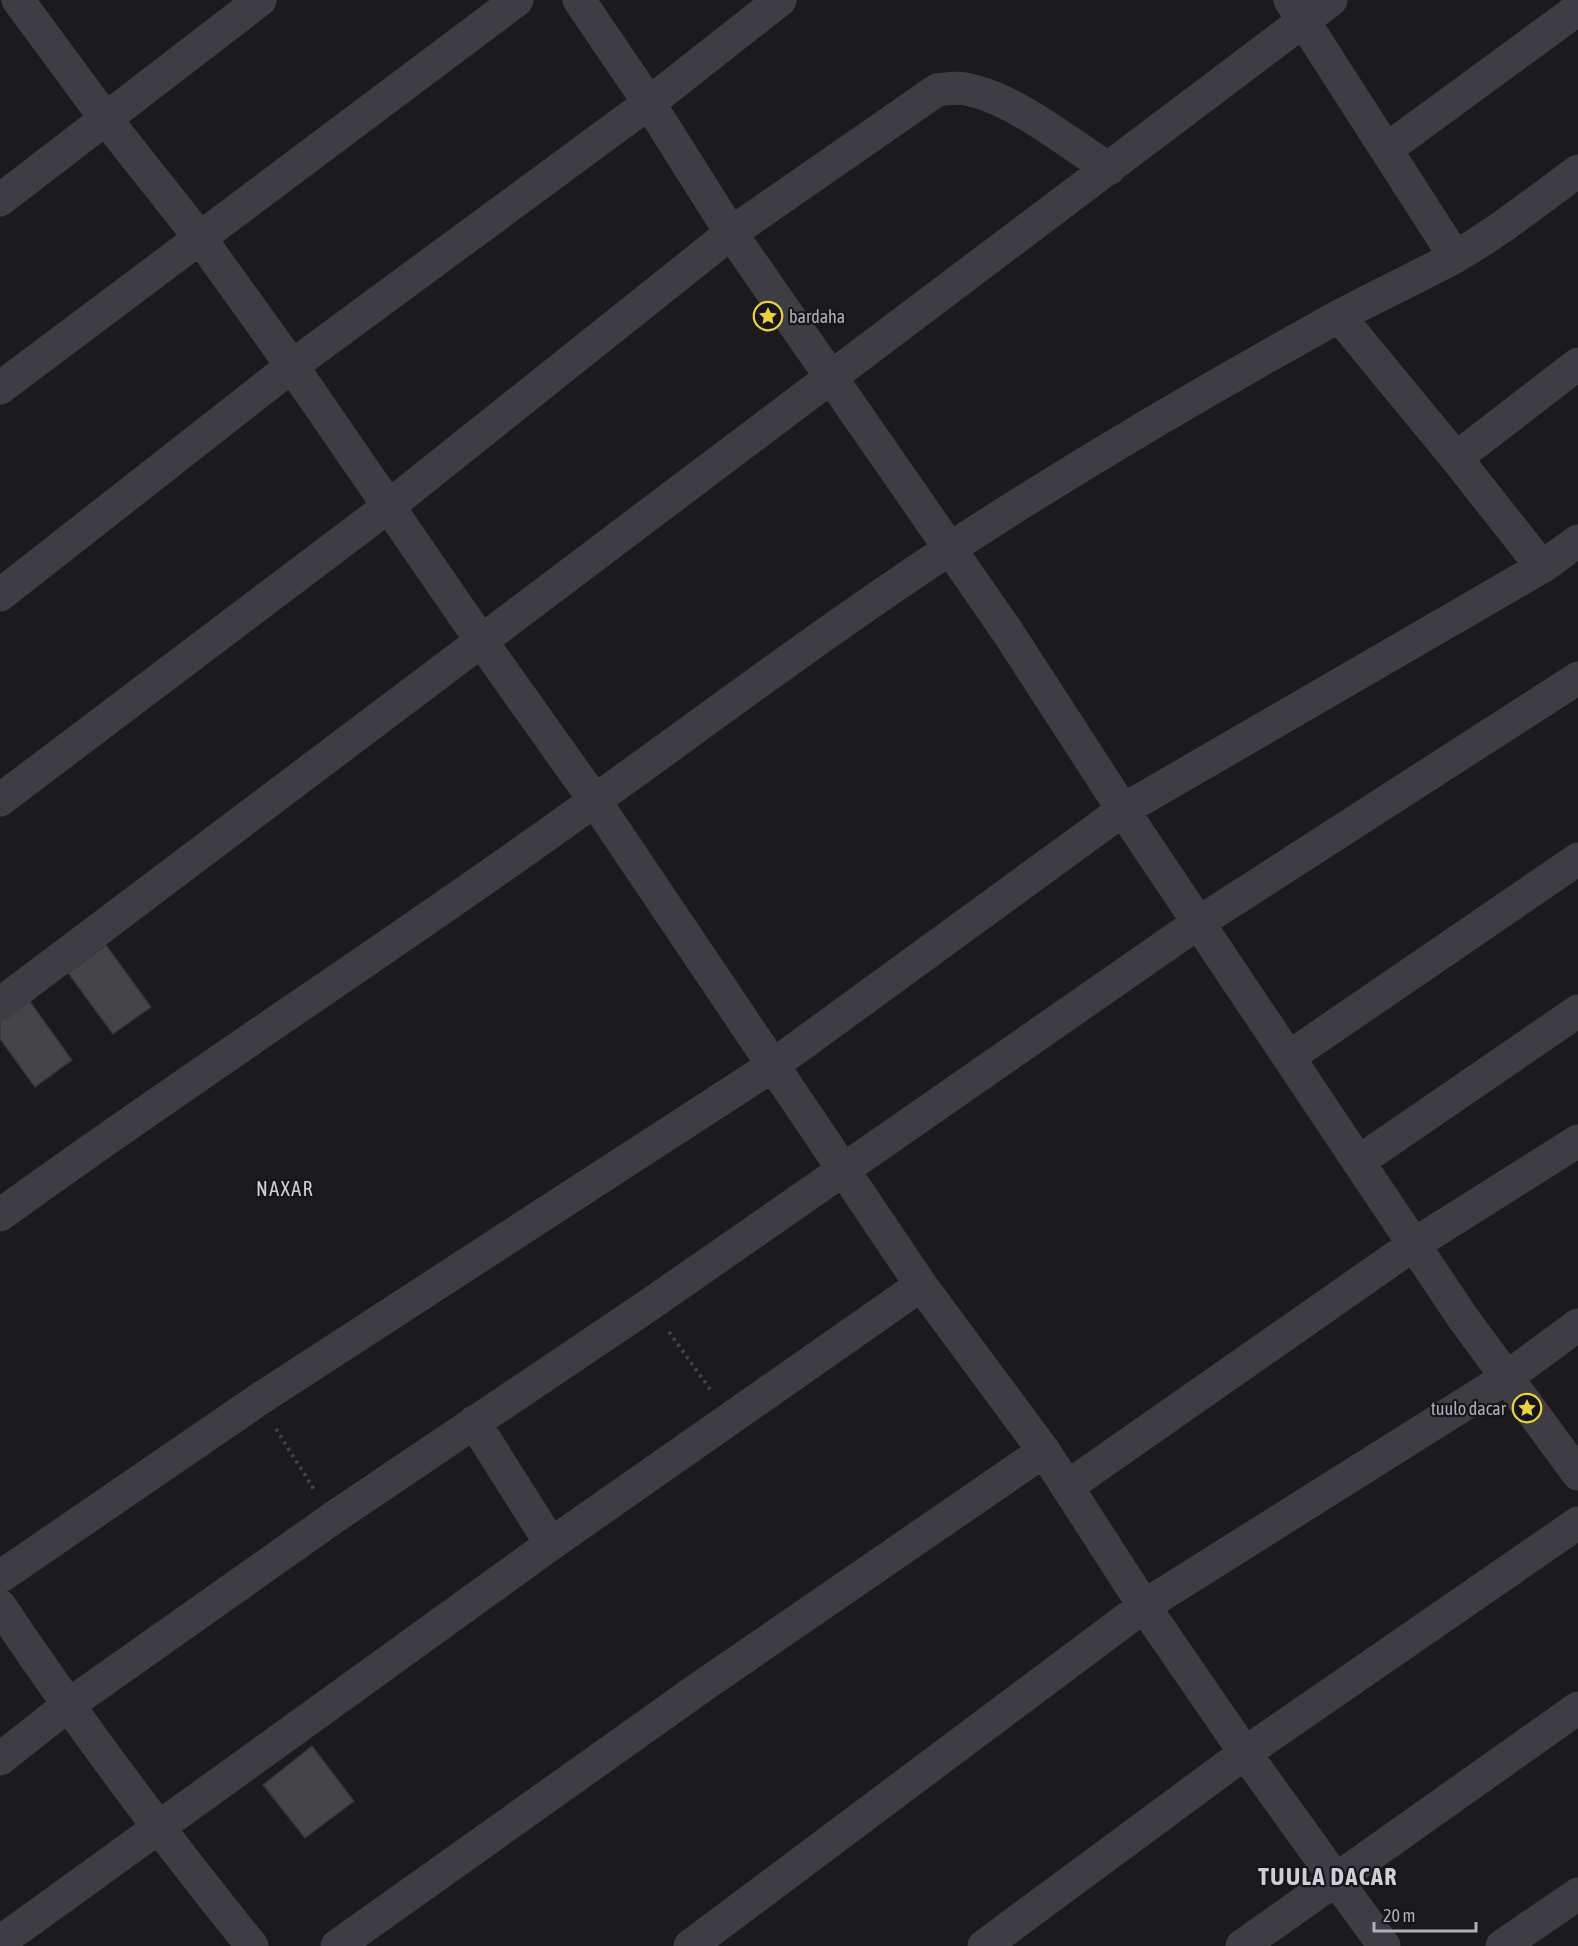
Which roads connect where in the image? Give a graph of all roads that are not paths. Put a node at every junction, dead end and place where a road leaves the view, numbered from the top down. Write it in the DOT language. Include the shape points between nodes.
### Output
graph roads {
  1 [pos="4,0"];
  2 [pos="18,0"];
  3 [pos="260,0"];
  4 [pos="517,0"];
  5 [pos="579,0"];
  6 [pos="780,0"];
  7 [pos="1331,0"];
  8 [pos="0,3"];
  9 [pos="1578,9"];
  10 [pos="1297,10"];
  11 [pos="649,103"];
  12 [pos="105,118"];
  13 [pos="1388,149"];
  14 [pos="1109,169"];
  15 [pos="1578,171"];
  16 [pos="0,200"];
  17 [pos="731,233"];
  18 [pos="200,238"];
  19 [pos="1455,257"];
  20 [pos="1339,316"];
  21 [pos="1578,364"];
  22 [pos="292,366"];
  23 [pos="831,377"];
  24 [pos="0,388"];
  25 [pos="1456,458"];
  26 [pos="388,506"];
  27 [pos="1578,541"];
  28 [pos="950,548"];
  29 [pos="1542,567"];
  30 [pos="0,596"];
  31 [pos="482,642"];
  32 [pos="1578,678"];
  33 [pos="0,801"];
  34 [pos="595,801"];
  35 [pos="1123,810"];
  36 [pos="1578,859"];
  37 [pos="1198,922"];
  38 [pos="0,1004"];
  39 [pos="1578,1011"];
  40 [pos="1289,1057"];
  41 [pos="772,1065"];
  42 [pos="1578,1141"];
  43 [pos="1358,1162"];
  44 [pos="844,1170"];
  45 [pos="0,1215"];
  46 [pos="1413,1245"];
  47 [pos="921,1285"];
  48 [pos="1578,1325"];
  49 [pos="1506,1378"];
  50 [pos="474,1422"];
  51 [pos="1044,1451"];
  52 [pos="1578,1474"];
  53 [pos="1067,1487"];
  54 [pos="1578,1523"];
  55 [pos="551,1544"];
  56 [pos="0,1578"];
  57 [pos="0,1606"];
  58 [pos="1144,1606"];
  59 [pos="68,1706"];
  60 [pos="1578,1708"];
  61 [pos="1245,1754"];
  62 [pos="0,1759"];
  63 [pos="157,1829"];
  64 [pos="1336,1879"];
  65 [pos="1578,1894"];
  66 [pos="0,1942"];
  67 [pos="252,1946"];
  68 [pos="337,1946"];
  69 [pos="690,1946"];
  70 [pos="984,1946"];
  71 [pos="1242,1946"];
  72 [pos="1384,1946"];
  73 [pos="1502,1946"];
  1 -- 8 [label="street"];
  2 -- 12 [label="street"];
  3 -- 12 [label="street"];
  4 -- 18 [label="street"];
  5 -- 11 [label="street"];
  6 -- 11 [label="street"];
  7 -- 10 [label="street"];
  9 -- 13 [label="street"];
  10 -- 13 [label="street"];
  10 -- 14 [label="street"];
  11 -- 17 [label="street"];
  11 -- 22 [label="street"];
  12 -- 16 [label="street"];
  12 -- 18 [label="street"];
  13 -- 19 [label="street"];
  14 -- 17 [label="street" via="987,95 963,88 937,90"];
  14 -- 23 [label="street"];
  15 -- 19 [label="street"];
  17 -- 23 [label="street"];
  17 -- 26 [label="street"];
  18 -- 22 [label="street"];
  18 -- 24 [label="street"];
  19 -- 20 [label="street"];
  20 -- 25 [label="street"];
  20 -- 28 [label="street" via="1104,450"];
  21 -- 25 [label="street"];
  22 -- 26 [label="street"];
  22 -- 30 [label="street"];
  23 -- 28 [label="street"];
  23 -- 31 [label="street"];
  25 -- 29 [label="street"];
  26 -- 31 [label="street"];
  26 -- 33 [label="street"];
  27 -- 29 [label="street"];
  28 -- 34 [label="street"];
  28 -- 35 [label="street"];
  29 -- 35 [label="street"];
  31 -- 34 [label="street"];
  31 -- 38 [label="street"];
  32 -- 37 [label="street"];
  34 -- 41 [label="street"];
  34 -- 45 [label="street"];
  35 -- 37 [label="street"];
  35 -- 41 [label="street"];
  36 -- 40 [label="street"];
  37 -- 40 [label="street"];
  37 -- 44 [label="street"];
  39 -- 43 [label="street"];
  40 -- 43 [label="street"];
  41 -- 44 [label="street"];
  41 -- 56 [label="street" via="258,1400"];
  42 -- 46 [label="street"];
  43 -- 46 [label="street"];
  44 -- 47 [label="street"];
  44 -- 50 [label="street"];
  46 -- 49 [label="street"];
  46 -- 53 [label="street"];
  47 -- 51 [label="street"];
  47 -- 55 [label="street"];
  48 -- 49 [label="street"];
  49 -- 52 [label="street"];
  49 -- 58 [label="street"];
  50 -- 55 [label="street"];
  50 -- 59 [label="street"];
  51 -- 53 [label="street"];
  51 -- 68 [label="street" via="701,1687"];
  53 -- 58 [label="street"];
  54 -- 61 [label="street"];
  55 -- 63 [label="street"];
  57 -- 59 [label="street"];
  58 -- 61 [label="street"];
  58 -- 69 [label="street"];
  59 -- 62 [label="street"];
  59 -- 63 [label="street"];
  60 -- 64 [label="street"];
  61 -- 64 [label="street"];
  61 -- 70 [label="street"];
  63 -- 66 [label="street"];
  63 -- 67 [label="street"];
  64 -- 71 [label="street"];
  64 -- 72 [label="street"];
  65 -- 73 [label="street"];
}
